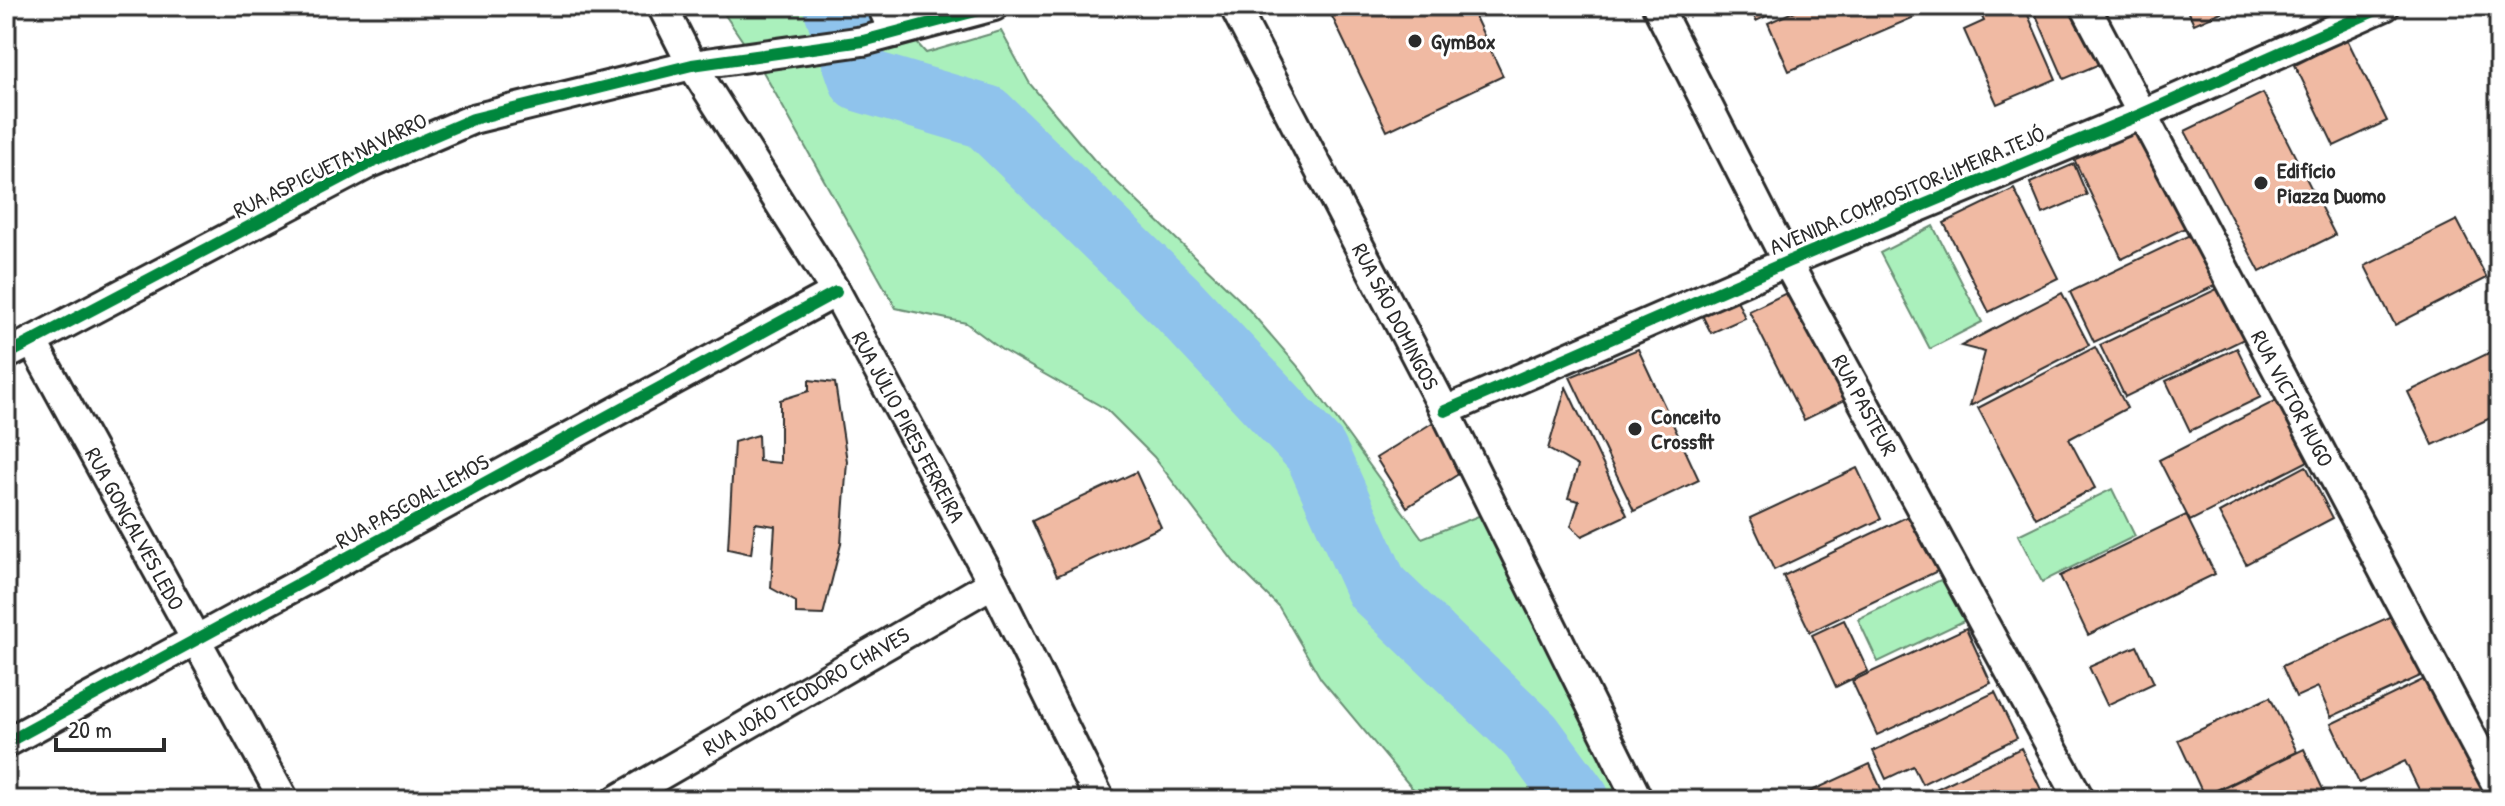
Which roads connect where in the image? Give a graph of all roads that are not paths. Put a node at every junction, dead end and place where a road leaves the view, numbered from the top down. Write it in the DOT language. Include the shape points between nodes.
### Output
graph roads {
  1 [pos="662,6"];
  2 [pos="882,6"];
  3 [pos="994,6"];
  4 [pos="1234,6"];
  5 [pos="1657,6"];
  6 [pos="2085,6"];
  7 [pos="2385,6"];
  8 [pos="938,14"];
  9 [pos="894,33"];
  10 [pos="692,65"];
  11 [pos="2142,114"];
  12 [pos="1787,262"];
  13 [pos="836,292"];
  14 [pos="32,341"];
  15 [pos="6,355"];
  16 [pos="1445,411"];
  17 [pos="993,583"];
  18 [pos="198,640"];
  19 [pos="6,743"];
  20 [pos="2499,789"];
  21 [pos="284,800"];
  22 [pos="617,800"];
  23 [pos="1100,800"];
  24 [pos="1638,800"];
  25 [pos="2080,800"];
  1 -- 10 [label="street, RUA JÚLIO PIRES FERREIRA"];
  2 -- 9 [label="street"];
  3 -- 8 [label="street, RUA ASPICUETA NAVARRO"];
  4 -- 16 [label="street, RUA SÃO DOMINGOS"];
  5 -- 12 [label="street, RUA PASTEUR"];
  6 -- 11 [label="street, RUA VICTOR HUGO"];
  7 -- 11 [label="street, AVENIDA COMPOSITOR LIMEIRA TEJÓ"];
  8 -- 9 [label="street, RUA ASPICUETA NAVARRO"];
  9 -- 10 [label="street, RUA ASPICUETA NAVARRO"];
  10 -- 13 [label="street, RUA JÚLIO PIRES FERREIRA"];
  10 -- 14 [label="street, RUA ASPICUETA NAVARRO" via="473,119 368,164"];
  11 -- 12 [label="street, AVENIDA COMPOSITOR LIMEIRA TEJÓ"];
  11 -- 20 [label="street, RUA VICTOR HUGO"];
  12 -- 16 [label="street, AVENIDA COMPOSITOR LIMEIRA TEJÓ"];
  12 -- 25 [label="street, RUA PASTEUR"];
  13 -- 17 [label="street, RUA JÚLIO PIRES FERREIRA"];
  13 -- 18 [label="street, RUA PASCOAL LEMOS"];
  14 -- 15 [label="street, RUA ASPICUETA NAVARRO"];
  14 -- 18 [label="street, RUA GONÇALVES LEDO"];
  16 -- 24 [label="street, RUA SÃO DOMINGOS"];
  17 -- 22 [label="street, RUA JOÃO TEODORO CHAVES"];
  17 -- 23 [label="street, RUA JÚLIO PIRES FERREIRA"];
  18 -- 19 [label="street, RUA PASCOAL LEMOS"];
  18 -- 21 [label="street, RUA GONÇALVES LEDO"];
}
